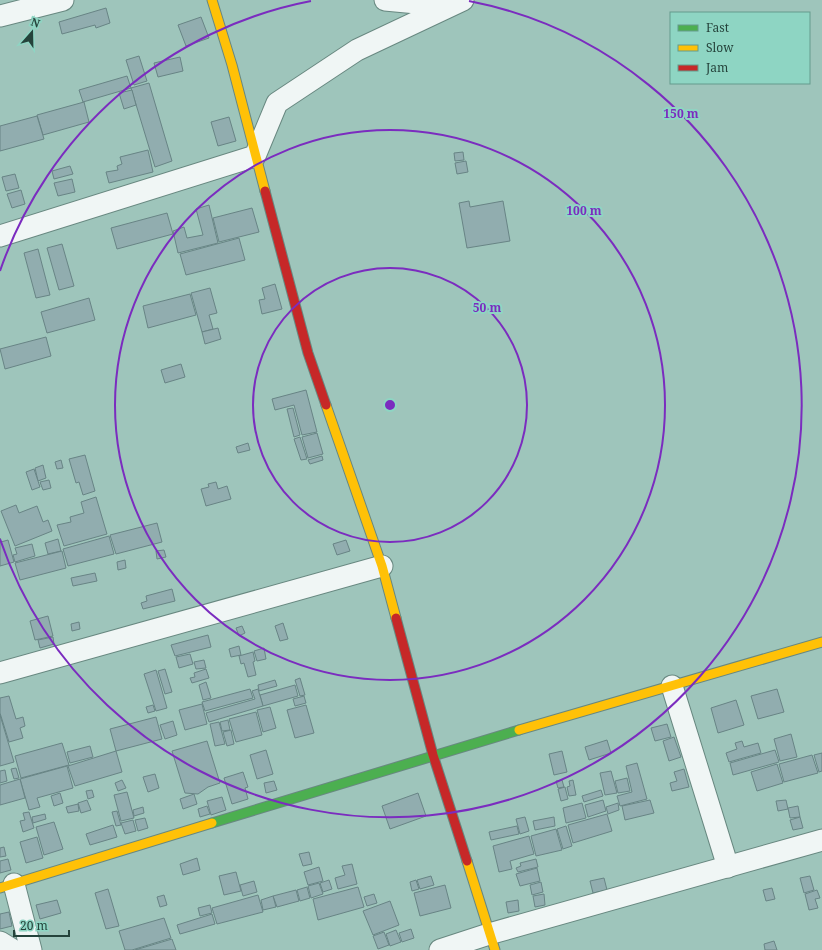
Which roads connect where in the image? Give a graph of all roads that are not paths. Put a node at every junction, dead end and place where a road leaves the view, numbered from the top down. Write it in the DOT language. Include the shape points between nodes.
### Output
graph roads {
  1 [pos="63,0"];
  2 [pos="212,0"];
  3 [pos="385,0"];
  4 [pos="453,2"];
  5 [pos="0,16"];
  6 [pos="256,156"];
  7 [pos="0,236"];
  8 [pos="382,566"];
  9 [pos="822,642"];
  10 [pos="0,673"];
  11 [pos="672,686"];
  12 [pos="433,755"];
  13 [pos="822,840"];
  14 [pos="728,867"];
  15 [pos="7,886"];
  16 [pos="0,942"];
  17 [pos="492,942"];
  18 [pos="13,950"];
  19 [pos="31,950"];
  20 [pos="440,950"];
  1 -- 5 [label="street"];
  2 -- 6 [label="street"];
  3 -- 4 [label="street"];
  4 -- 6 [label="street" via="357,50 277,103"];
  6 -- 7 [label="street"];
  6 -- 8 [label="street" via="308,353"];
  8 -- 10 [label="street"];
  8 -- 12 [label="street"];
  9 -- 11 [label="street"];
  11 -- 12 [label="street"];
  11 -- 14 [label="street"];
  12 -- 15 [label="street"];
  12 -- 17 [label="street"];
  13 -- 14 [label="street"];
  14 -- 17 [label="street"];
  15 -- 19 [label="street"];
  16 -- 18 [label="street"];
  17 -- 20 [label="street"];
}
